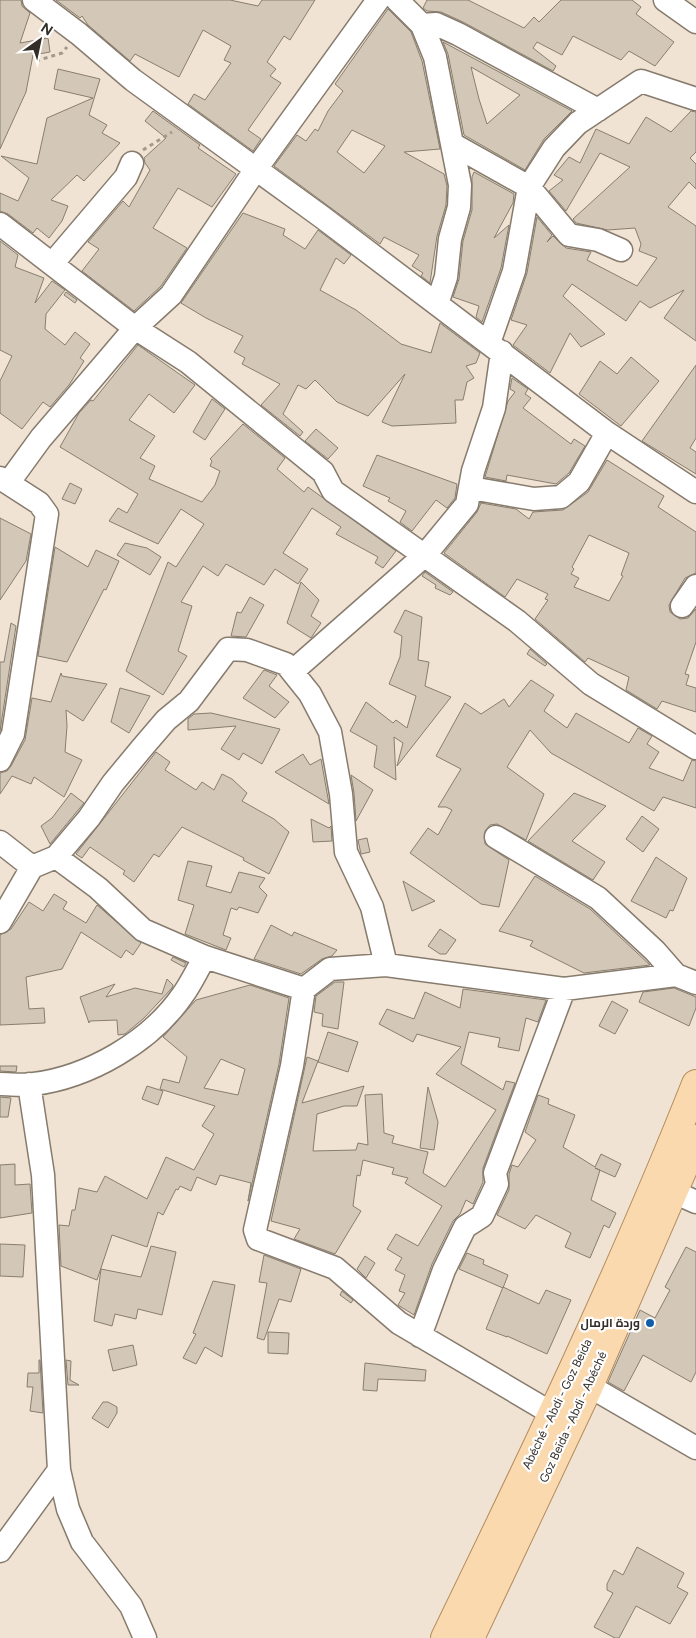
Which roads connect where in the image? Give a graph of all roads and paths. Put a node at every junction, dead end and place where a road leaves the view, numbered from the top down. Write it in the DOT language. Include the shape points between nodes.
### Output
graph roads {
  1 [pos="34,0"];
  2 [pos="378,0"];
  3 [pos="397,0"];
  4 [pos="665,0"];
  5 [pos="696,22"];
  6 [pos="422,25"];
  7 [pos="79,34"];
  8 [pos="36,61"];
  9 [pos="696,100"];
  10 [pos="598,110"];
  11 [pos="190,121"];
  12 [pos="454,145"];
  13 [pos="132,163"];
  14 [pos="256,169"];
  15 [pos="530,187"];
  16 [pos="0,224"];
  17 [pos="621,250"];
  18 [pos="52,264"];
  19 [pos="437,304"];
  20 [pos="135,328"];
  21 [pos="495,348"];
  22 [pos="607,433"];
  23 [pos="5,480"];
  24 [pos="471,488"];
  25 [pos="696,492"];
  26 [pos="425,555"];
  27 [pos="696,586"];
  28 [pos="682,606"];
  29 [pos="293,671"];
  30 [pos="696,748"];
  31 [pos="0,760"];
  32 [pos="496,837"];
  33 [pos="0,842"];
  34 [pos="56,857"];
  35 [pos="32,867"];
  36 [pos="0,922"];
  37 [pos="205,957"];
  38 [pos="386,964"];
  39 [pos="686,979"];
  40 [pos="304,989"];
  41 [pos="564,989"];
  42 [pos="0,1084"];
  43 [pos="29,1084"];
  44 [pos="696,1084"];
  45 [pos="696,1139"];
  46 [pos="676,1192"];
  47 [pos="420,1336"];
  48 [pos="589,1386"];
  49 [pos="553,1414"];
  50 [pos="696,1448"];
  51 [pos="59,1470"];
  52 [pos="0,1551"];
  53 [pos="140,1635"];
  54 [pos="445,1638"];
  55 [pos="470,1638"];
  1 -- 7 [label="street"];
  2 -- 14 [label="street"];
  3 -- 6 [label="street"];
  4 -- 5 [label="street"];
  6 -- 10 [label="street" via="436,24 458,34"];
  6 -- 12 [label="street" via="435,57"];
  7 -- 8 [label="path" via="62,53"];
  7 -- 11 [label="street" via="133,80"];
  9 -- 10 [label="street" via="641,81"];
  10 -- 15 [label="street" via="578,123 554,148"];
  11 -- 13 [label="path" via="144,149"];
  11 -- 14 [label="street"];
  12 -- 15 [label="street"];
  12 -- 19 [label="street" via="460,207 450,239 446,277"];
  13 -- 18 [label="street" via="126,177"];
  14 -- 19 [label="street"];
  14 -- 20 [label="street" via="171,294"];
  15 -- 17 [label="street" via="569,235 598,240"];
  15 -- 21 [label="street"];
  16 -- 18 [label="street"];
  18 -- 20 [label="street"];
  19 -- 21 [label="street"];
  20 -- 23 [label="street"];
  20 -- 26 [label="street" via="188,362 323,472 334,491"];
  21 -- 22 [label="street"];
  21 -- 24 [label="street" via="494,408 473,471"];
  22 -- 24 [label="street" via="579,482 562,497 534,499"];
  22 -- 25 [label="street"];
  23 -- 31 [label="street" via="39,503 47,514 14,734"];
  24 -- 26 [label="street" via="467,504"];
  26 -- 29 [label="street"];
  26 -- 30 [label="street" via="517,621 591,684"];
  27 -- 28 [label="street"];
  29 -- 34 [label="street" via="270,657 237,648 228,649 189,701 166,720 124,769"];
  29 -- 38 [label="street" via="310,694 330,732 342,794 346,852 372,907"];
  32 -- 39 [label="street" via="598,898"];
  33 -- 35 [label="street"];
  34 -- 35 [label="street"];
  34 -- 37 [label="street" via="98,888 143,930"];
  35 -- 36 [label="street"];
  37 -- 40 [label="street"];
  37 -- 43 [label="street" via="181,997 135,1044 88,1070"];
  38 -- 40 [label="street" via="330,969"];
  38 -- 41 [label="street"];
  39 -- 41 [label="street"];
  40 -- 47 [label="street" via="292,1066 255,1230 258,1239 335,1268 399,1324"];
  41 -- 47 [label="street" via="495,1172 497,1184 482,1216 465,1227 444,1270"];
  42 -- 43 [label="street"];
  43 -- 51 [label="street" via="43,1175"];
  44 -- 46 [label="main road, Abéché - Abdi - Goz Beïda"];
  45 -- 46 [label="main road, Goz Beïda - Abdi - Abéché"];
  46 -- 48 [label="main road, Goz Beïda - Abdi - Abéché"];
  46 -- 49 [label="main road, Abéché - Abdi - Goz Beïda" via="592,1332"];
  47 -- 49 [label="street"];
  48 -- 50 [label="street"];
  48 -- 55 [label="main road, Goz Beïda - Abdi - Abéché"];
  49 -- 54 [label="main road, Abéché - Abdi - Goz Beïda"];
  51 -- 52 [label="street"];
  51 -- 53 [label="street" via="68,1509 82,1542 130,1606"];
}
